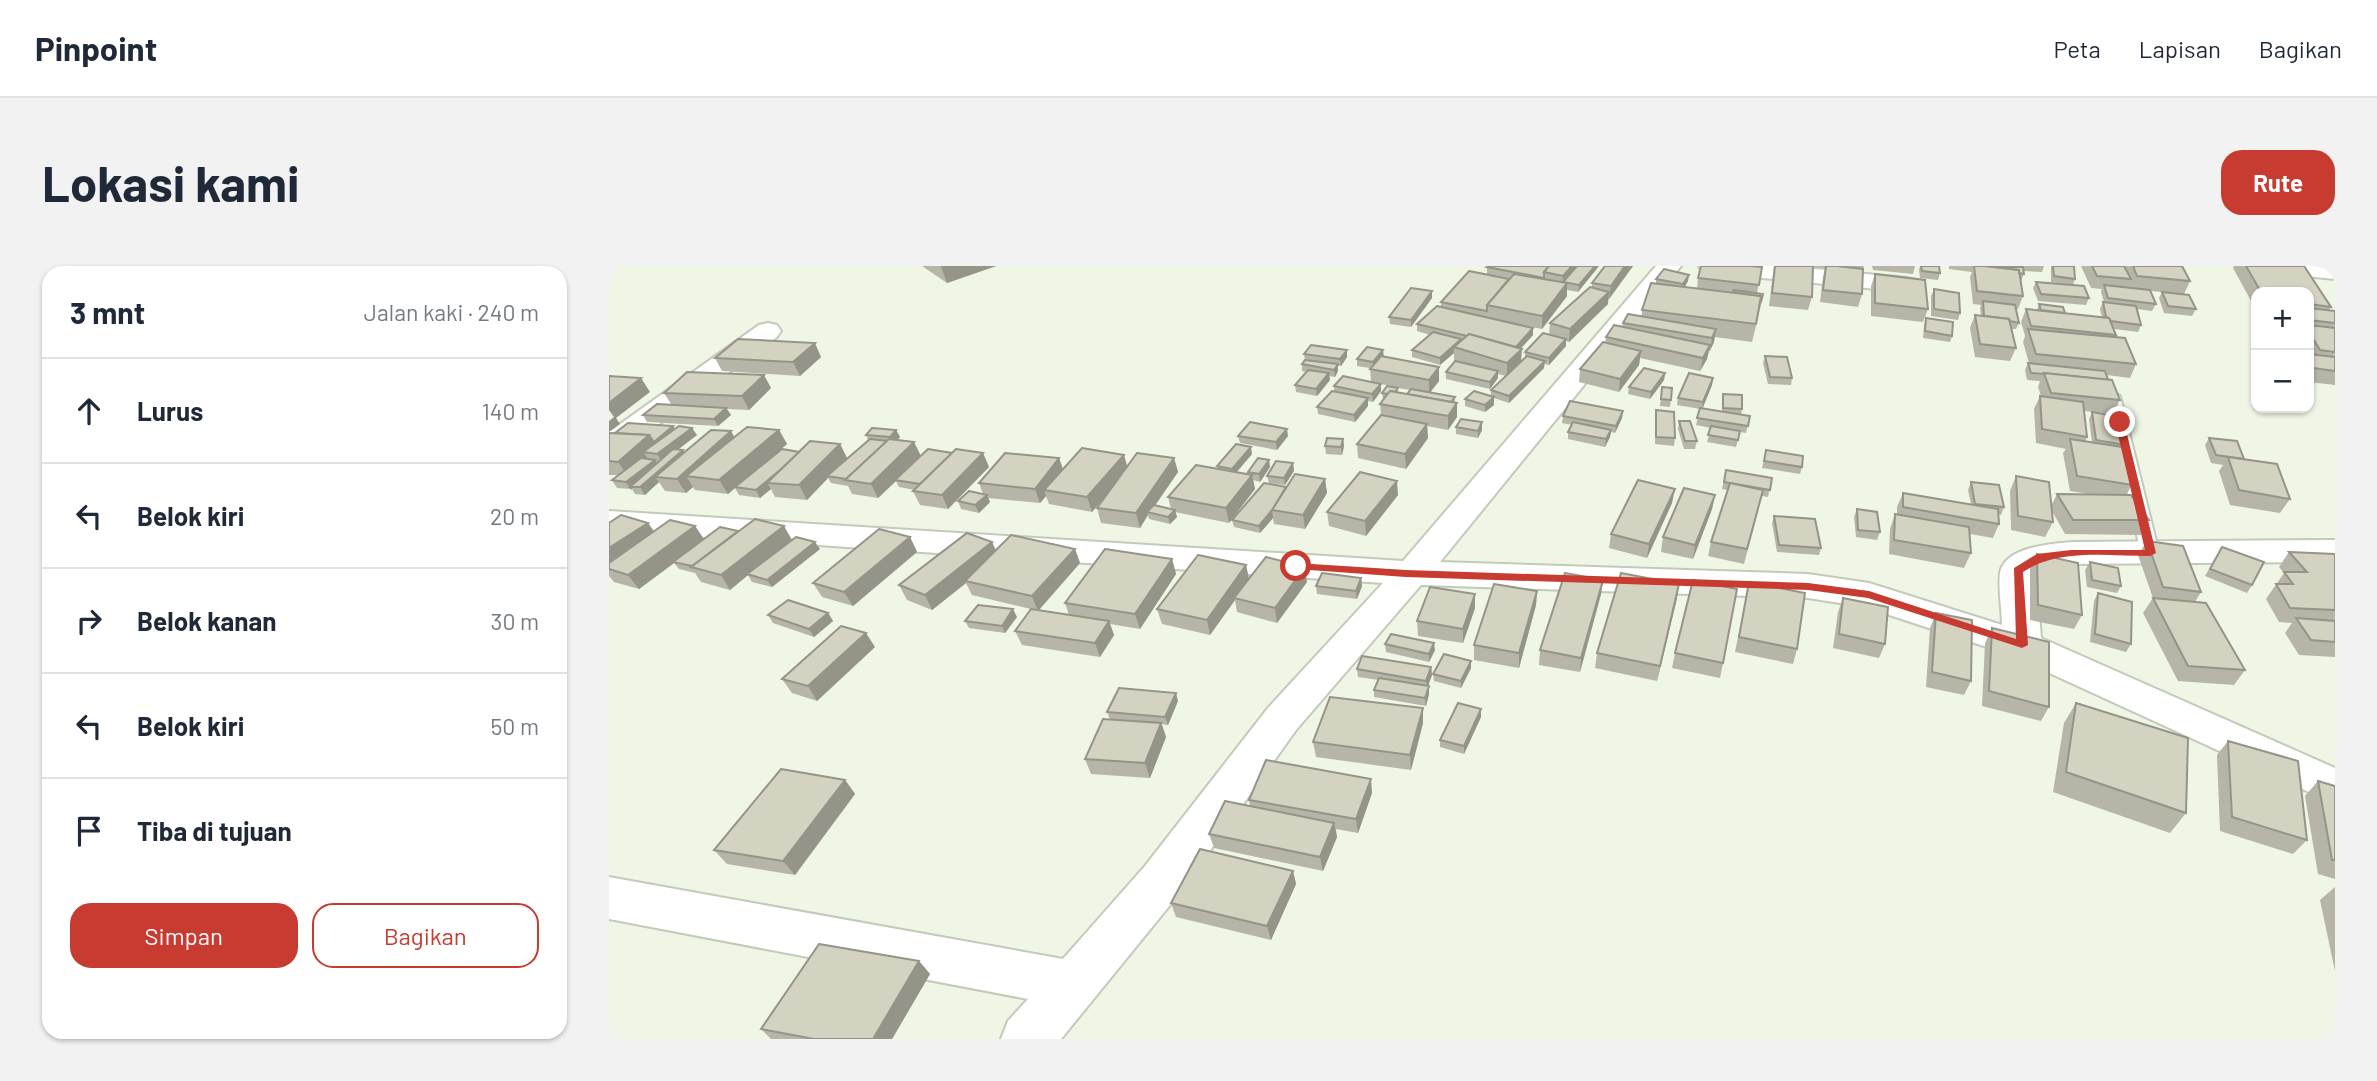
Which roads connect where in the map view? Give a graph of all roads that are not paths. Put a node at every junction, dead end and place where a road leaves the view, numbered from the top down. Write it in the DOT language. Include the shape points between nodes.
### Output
graph roads {
  1 [pos="1669,266"];
  2 [pos="1711,266"];
  3 [pos="2276,266"];
  4 [pos="2335,272"];
  5 [pos="1907,285"];
  6 [pos="768,331"];
  7 [pos="2113,396"];
  8 [pos="609,446"];
  9 [pos="609,521"];
  10 [pos="2335,551"];
  11 [pos="2150,553"];
  12 [pos="1412,573"];
  13 [pos="2022,645"];
  14 [pos="2335,787"];
  15 [pos="609,898"];
  16 [pos="1073,984"];
  17 [pos="1027,1039"];
  1 -- 12 [label="street"];
  2 -- 5 [label="street"];
  3 -- 4 [label="street"];
  6 -- 8 [label="street"];
  7 -- 11 [label="lane"];
  9 -- 12 [label="street"];
  10 -- 11 [label="street"];
  11 -- 13 [label="street" via="2037,557 2018,570"];
  12 -- 13 [label="street" via="1808,586 1869,595"];
  12 -- 16 [label="street" via="1282,719 1162,880"];
  13 -- 14 [label="street"];
  15 -- 16 [label="street"];
  16 -- 17 [label="street"];
}
